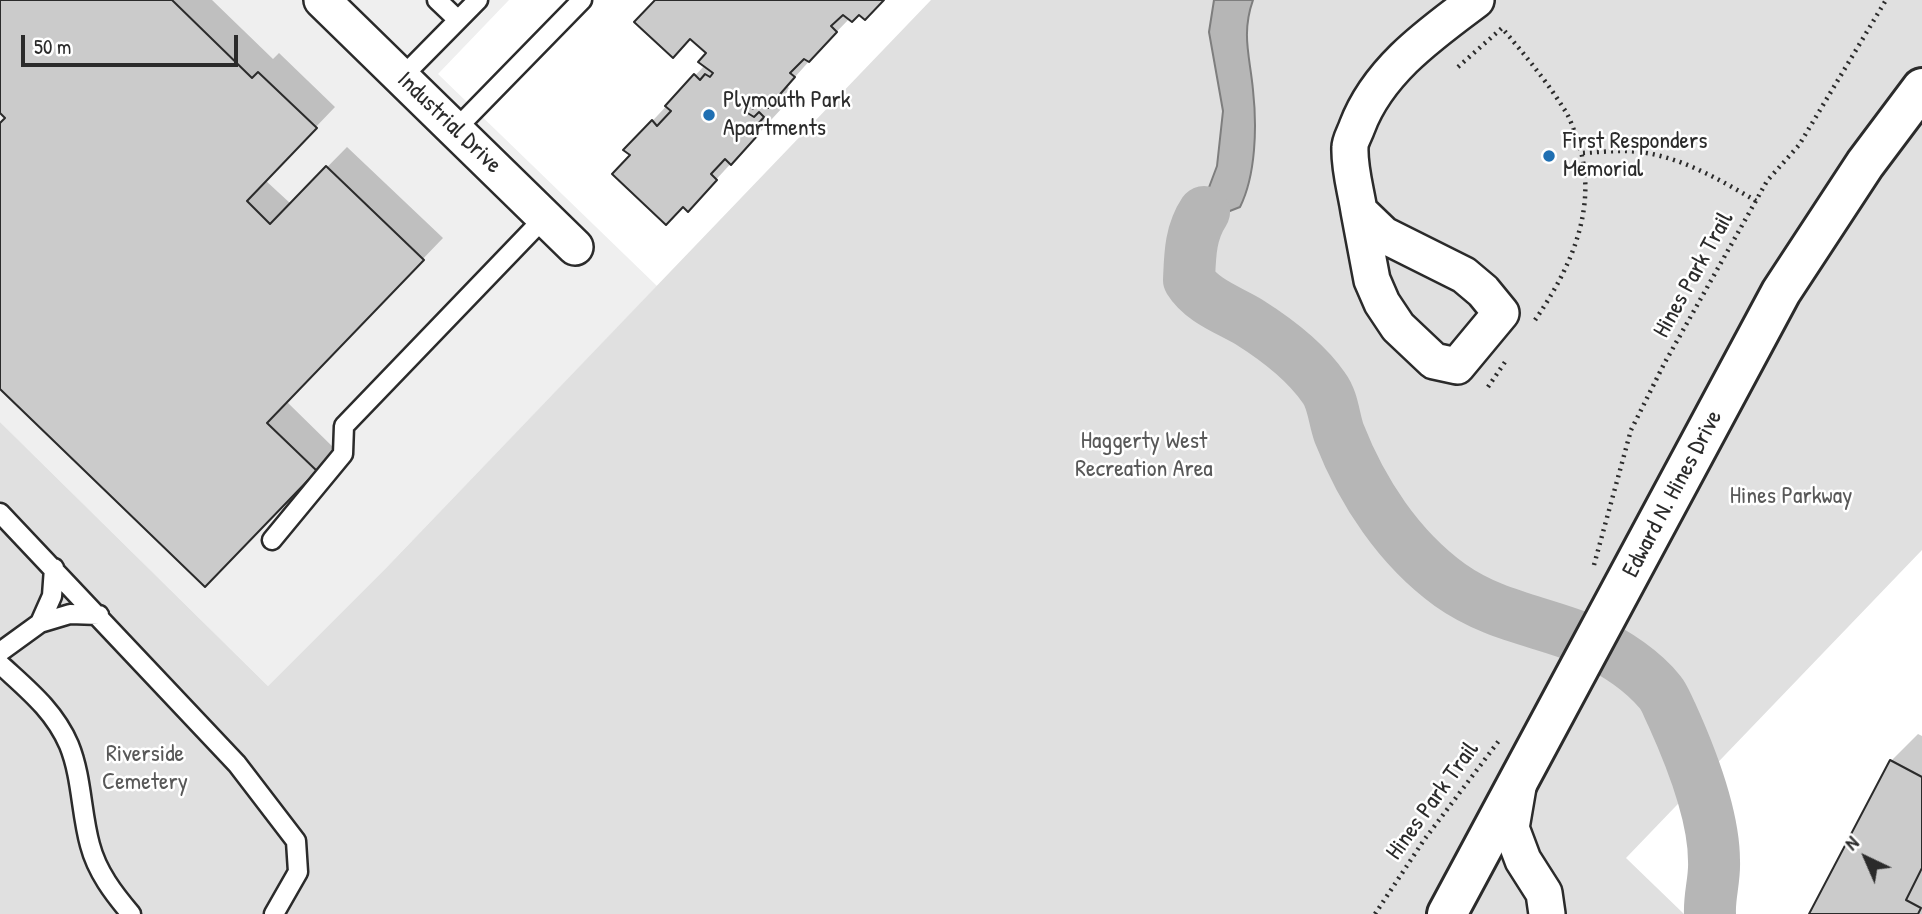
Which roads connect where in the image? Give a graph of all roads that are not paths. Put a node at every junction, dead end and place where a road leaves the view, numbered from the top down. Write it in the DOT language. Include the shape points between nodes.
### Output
graph roads {
  1 [pos="322,0"];
  2 [pos="437,0"];
  3 [pos="478,0"];
  4 [pos="582,0"];
  5 [pos="1476,0"];
  6 [pos="458,20"];
  7 [pos="402,77"];
  8 [pos="1922,88"];
  9 [pos="455,130"];
  10 [pos="1359,211"];
  11 [pos="545,217"];
  12 [pos="575,247"];
  13 [pos="0,513"];
  14 [pos="272,540"];
  15 [pos="54,568"];
  16 [pos="99,615"];
  17 [pos="40,623"];
  18 [pos="0,652"];
  19 [pos="0,664"];
  20 [pos="1520,779"];
  21 [pos="131,914"];
  22 [pos="274,914"];
  23 [pos="1447,914"];
  24 [pos="1546,914"];
  1 -- 7 [label="street, Industrial Drive"];
  2 -- 6 [label="lane"];
  3 -- 6 [label="lane"];
  4 -- 9 [label="lane"];
  5 -- 10 [label="street" via="1401,61 1379,85 1362,115 1350,146"];
  6 -- 7 [label="lane"];
  7 -- 9 [label="street, Industrial Drive"];
  8 -- 20 [label="street, Edward N. Hines Drive" via="1865,164 1781,292"];
  9 -- 11 [label="street, Industrial Drive"];
  10 -- 10 [label="street" via="1372,280 1382,303 1398,327 1434,361 1457,366 1501,313 1464,275 1384,235"];
  11 -- 12 [label="street, Industrial Drive"];
  11 -- 14 [label="lane" via="344,426 343,454"];
  13 -- 15 [label="lane"];
  15 -- 16 [label="lane"];
  15 -- 17 [label="lane" via="52,596"];
  16 -- 17 [label="lane" via="70,614"];
  16 -- 22 [label="lane" via="237,764 296,841 298,872"];
  17 -- 18 [label="lane"];
  19 -- 21 [label="lane" via="50,712 69,746 90,847 110,889"];
  20 -- 23 [label="street, Edward N. Hines Drive"];
  20 -- 24 [label="street" via="1511,828 1522,860 1544,893"];
}
